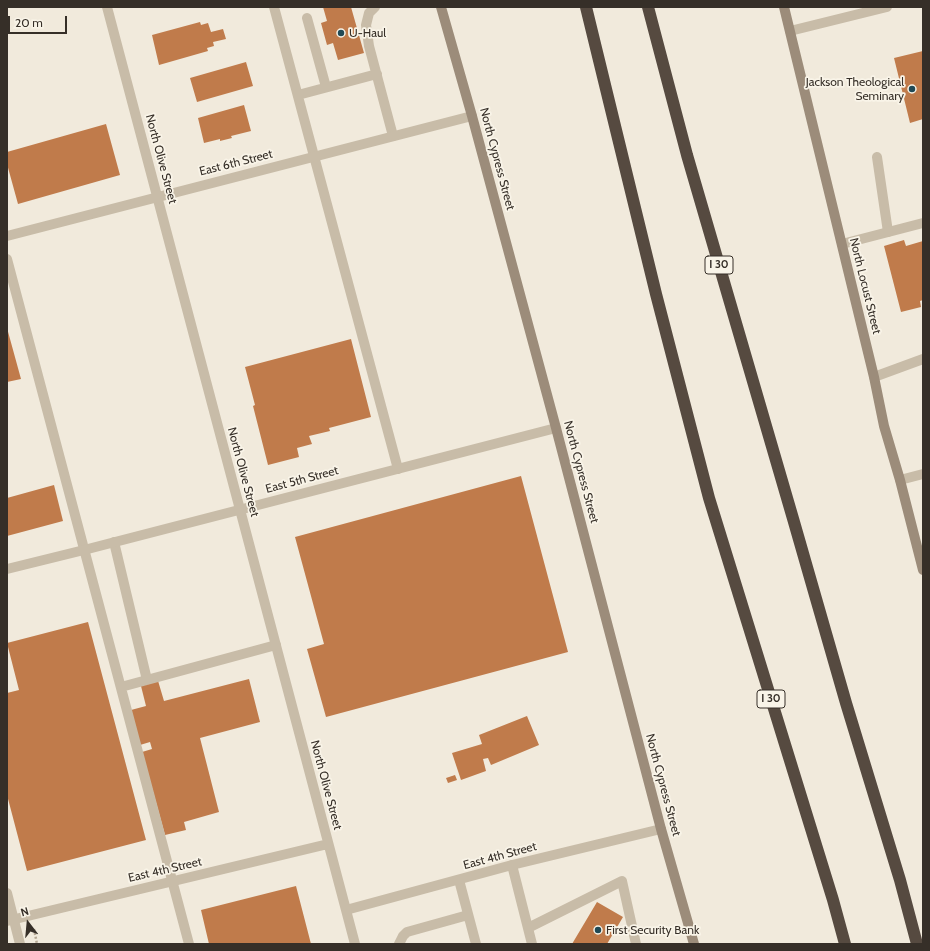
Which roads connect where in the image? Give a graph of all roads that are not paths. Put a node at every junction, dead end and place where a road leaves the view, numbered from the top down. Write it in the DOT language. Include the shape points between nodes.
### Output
graph roads {
  1 [pos="107,7"];
  2 [pos="274,7"];
  3 [pos="375,7"];
  4 [pos="441,7"];
  5 [pos="586,7"];
  6 [pos="648,7"];
  7 [pos="784,7"];
  8 [pos="887,7"];
  9 [pos="307,18"];
  10 [pos="790,31"];
  11 [pos="377,74"];
  12 [pos="326,87"];
  13 [pos="298,95"];
  14 [pos="472,116"];
  15 [pos="393,136"];
  16 [pos="315,156"];
  17 [pos="877,157"];
  18 [pos="157,197"];
  19 [pos="923,223"];
  20 [pos="888,232"];
  21 [pos="7,236"];
  22 [pos="842,244"];
  23 [pos="7,259"];
  24 [pos="923,359"];
  25 [pos="874,377"];
  26 [pos="556,428"];
  27 [pos="398,469"];
  28 [pos="923,474"];
  29 [pos="900,480"];
  30 [pos="240,510"];
  31 [pos="114,542"];
  32 [pos="84,550"];
  33 [pos="7,569"];
  34 [pos="923,570"];
  35 [pos="276,646"];
  36 [pos="147,680"];
  37 [pos="121,687"];
  38 [pos="661,829"];
  39 [pos="328,844"];
  40 [pos="512,865"];
  41 [pos="459,880"];
  42 [pos="173,881"];
  43 [pos="7,893"];
  44 [pos="346,910"];
  45 [pos="468,915"];
  46 [pos="11,920"];
  47 [pos="528,928"];
  48 [pos="695,942"];
  49 [pos="20,944"];
  50 [pos="189,944"];
  51 [pos="355,944"];
  52 [pos="399,944"];
  53 [pos="476,944"];
  54 [pos="532,944"];
  55 [pos="636,944"];
  56 [pos="845,944"];
  57 [pos="917,944"];
  1 -- 18 [label="street, North Olive Street"];
  2 -- 13 [label="street"];
  3 -- 11 [label="street" via="369,13 366,25"];
  4 -- 14 [label="main road, North Cypress Street"];
  5 -- 56 [label="highway, I 30" via="709,498"];
  6 -- 57 [label="highway, I 30" via="687,155"];
  7 -- 10 [label="main road, North Locust Street"];
  8 -- 10 [label="street"];
  9 -- 12 [label="street"];
  10 -- 22 [label="main road, North Locust Street"];
  11 -- 12 [label="street"];
  11 -- 15 [label="street"];
  12 -- 13 [label="street"];
  13 -- 16 [label="street"];
  14 -- 15 [label="street, East 6th Street"];
  14 -- 26 [label="main road, North Cypress Street"];
  15 -- 16 [label="street, East 6th Street"];
  16 -- 18 [label="street, East 6th Street"];
  16 -- 27 [label="street"];
  17 -- 20 [label="street"];
  18 -- 21 [label="street, East 6th Street"];
  18 -- 30 [label="street, North Olive Street"];
  19 -- 20 [label="street"];
  20 -- 22 [label="street"];
  22 -- 25 [label="main road, North Locust Street"];
  23 -- 32 [label="street"];
  24 -- 25 [label="street"];
  25 -- 29 [label="main road, North Locust Street" via="884,426"];
  26 -- 27 [label="street, East 5th Street"];
  26 -- 38 [label="main road, North Cypress Street"];
  27 -- 30 [label="street, East 5th Street"];
  28 -- 29 [label="street"];
  29 -- 34 [label="main road, North Locust Street"];
  30 -- 31 [label="street, East 5th Street"];
  30 -- 35 [label="street, North Olive Street"];
  31 -- 32 [label="street, East 5th Street"];
  31 -- 36 [label="street"];
  32 -- 33 [label="street, East 5th Street"];
  32 -- 37 [label="street"];
  35 -- 36 [label="street"];
  35 -- 39 [label="street, North Olive Street"];
  36 -- 37 [label="street"];
  37 -- 42 [label="street"];
  38 -- 40 [label="street, East 4th Street"];
  38 -- 48 [label="main road, North Cypress Street"];
  39 -- 42 [label="street, East 4th Street"];
  39 -- 44 [label="street, North Olive Street"];
  40 -- 41 [label="street, East 4th Street"];
  40 -- 47 [label="street"];
  41 -- 44 [label="street, East 4th Street"];
  41 -- 45 [label="street"];
  42 -- 46 [label="street, East 4th Street"];
  42 -- 50 [label="street"];
  43 -- 46 [label="street"];
  44 -- 51 [label="street, North Olive Street"];
  45 -- 52 [label="street" via="407,932"];
  45 -- 53 [label="street"];
  46 -- 49 [label="street"];
  47 -- 54 [label="street"];
  47 -- 55 [label="street" via="622,881"];
}
